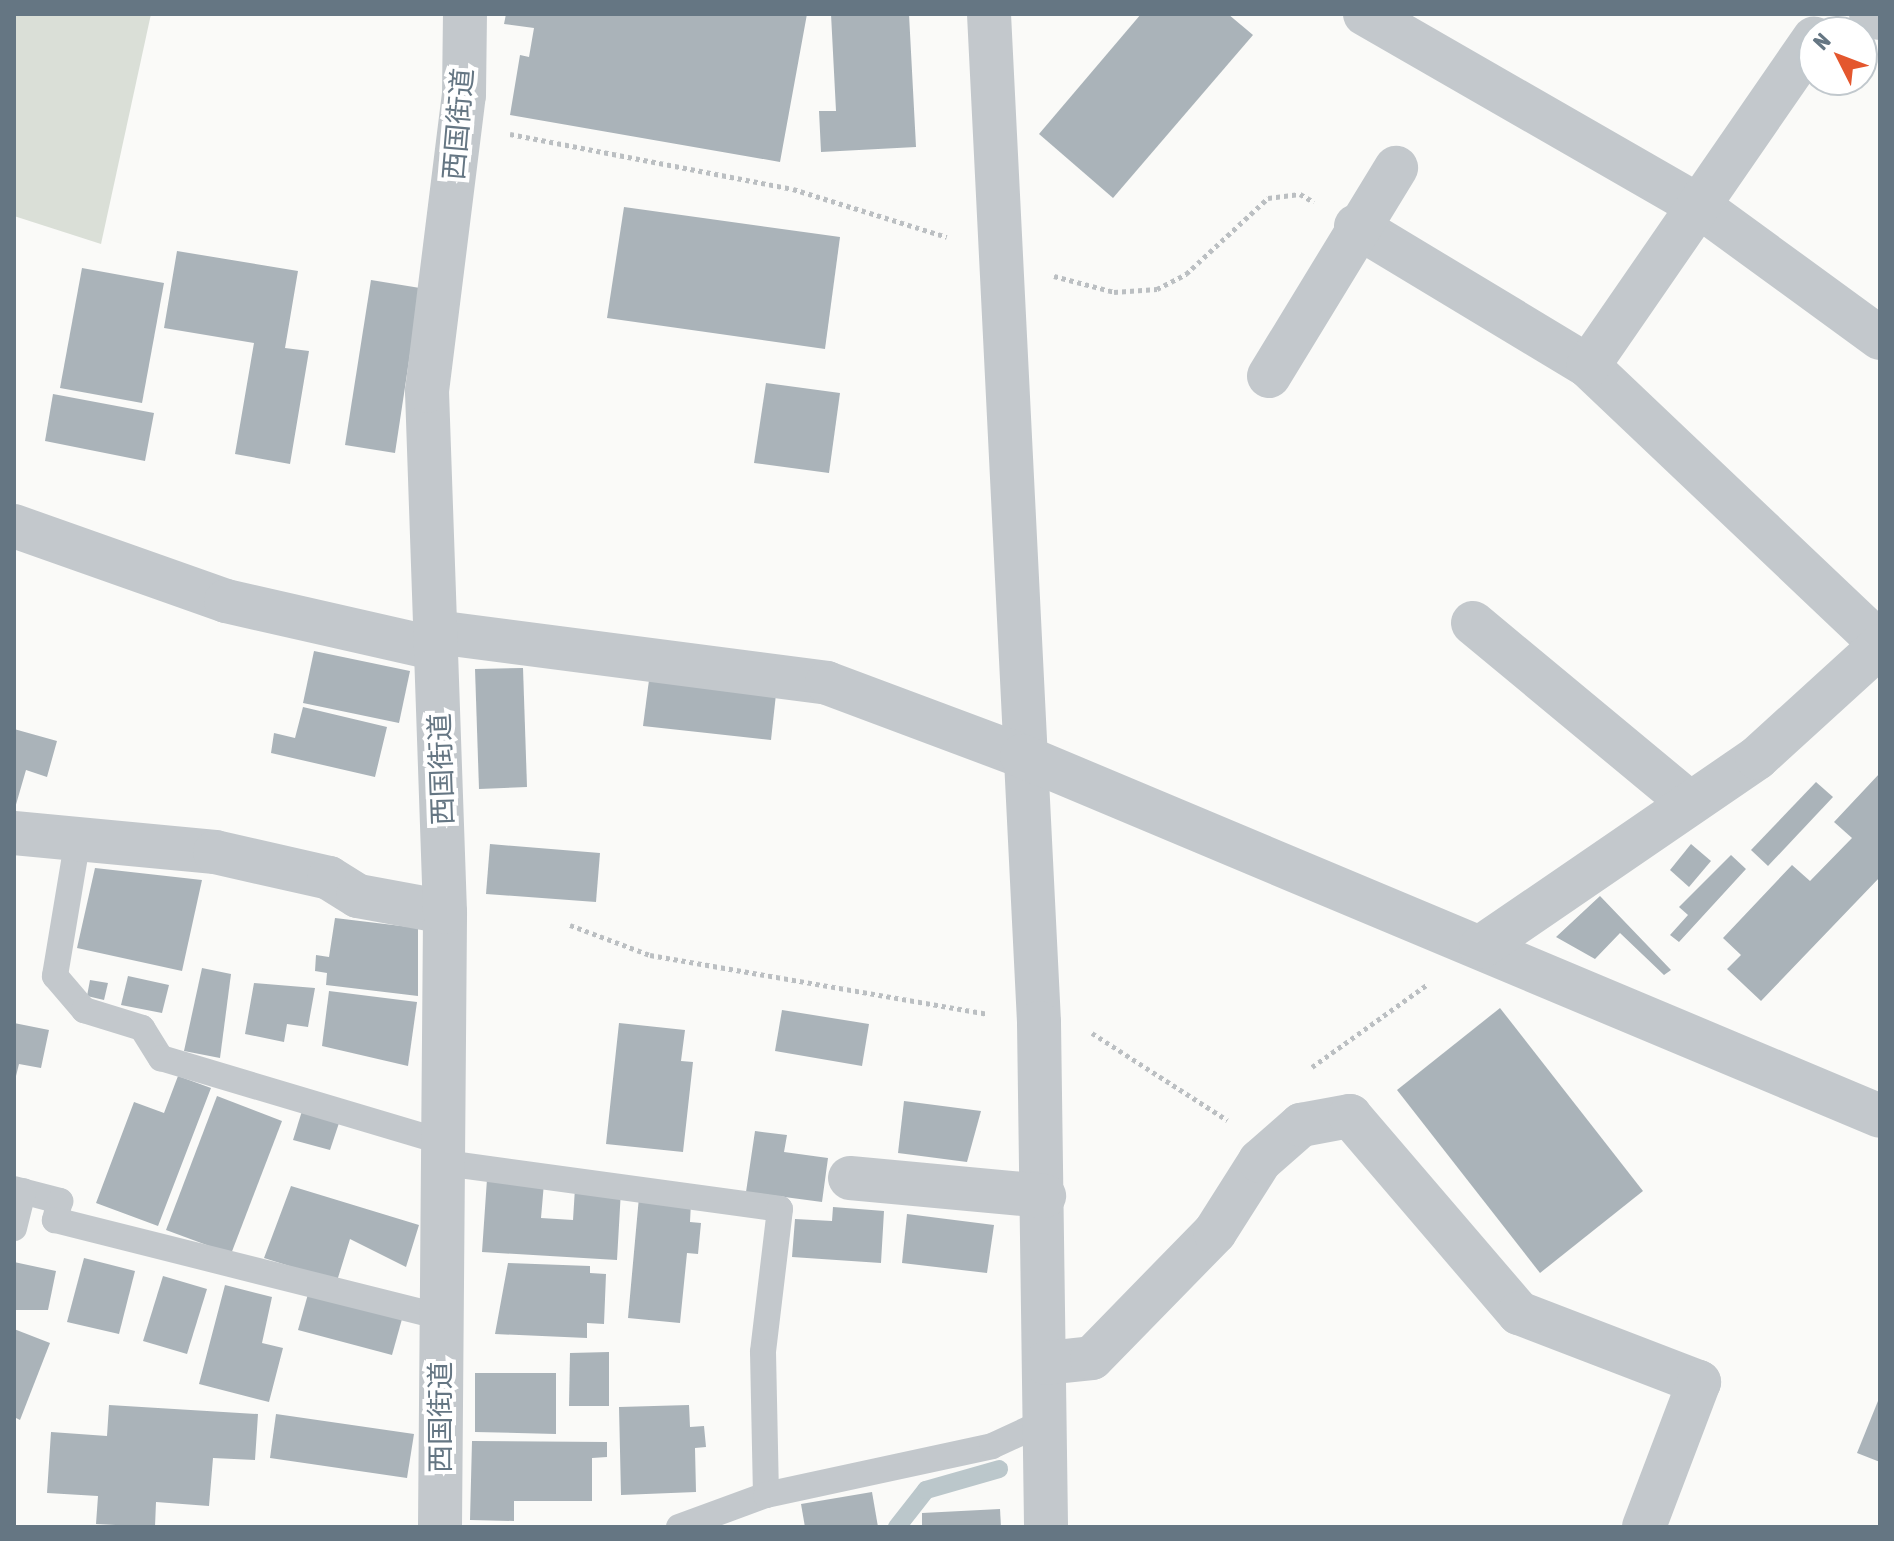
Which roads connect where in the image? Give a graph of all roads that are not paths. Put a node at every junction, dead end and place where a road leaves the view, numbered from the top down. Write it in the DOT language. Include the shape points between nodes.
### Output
graph roads {
  1 [pos="465,14"];
  2 [pos="989,14"];
  3 [pos="1365,14"];
  4 [pos="1872,14"];
  5 [pos="1880,18"];
  6 [pos="1798,61"];
  7 [pos="1396,168"];
  8 [pos="1699,206"];
  9 [pos="1356,226"];
  10 [pos="1880,338"];
  11 [pos="1588,366"];
  12 [pos="1269,376"];
  13 [pos="14,526"];
  14 [pos="1473,623"];
  15 [pos="436,640"];
  16 [pos="1880,645"];
  17 [pos="1022,756"];
  18 [pos="1690,803"];
  19 [pos="14,833"];
  20 [pos="78,838"];
  21 [pos="445,912"];
  22 [pos="1481,947"];
  23 [pos="1880,1116"];
  24 [pos="446,1153"];
  25 [pos="850,1178"];
  26 [pos="18,1190"];
  27 [pos="1044,1196"];
  28 [pos="14,1228"];
  29 [pos="440,1317"];
  30 [pos="1046,1363"];
  31 [pos="1046,1421"];
  32 [pos="766,1495"];
  33 [pos="440,1527"];
  34 [pos="679,1527"];
  35 [pos="1046,1527"];
  36 [pos="1644,1527"];
  1 -- 15 [label="street, 西国街道" via="460,124 427,391"];
  2 -- 17 [label="street"];
  3 -- 8 [label="street"];
  4 -- 5 [label="street"];
  6 -- 8 [label="street"];
  7 -- 9 [label="street"];
  8 -- 10 [label="street"];
  8 -- 11 [label="street"];
  9 -- 11 [label="street"];
  9 -- 12 [label="street"];
  11 -- 16 [label="street"];
  13 -- 15 [label="street" via="226,601"];
  14 -- 18 [label="street"];
  15 -- 17 [label="street" via="827,683"];
  15 -- 21 [label="street, 西国街道"];
  16 -- 18 [label="street" via="1757,758"];
  17 -- 22 [label="street"];
  17 -- 27 [label="street"];
  18 -- 22 [label="street"];
  19 -- 20 [label="street"];
  20 -- 21 [label="street" via="215,852 329,878 358,896"];
  20 -- 24 [label="lane" via="55,976 84,1010 142,1028 161,1058"];
  21 -- 24 [label="street, 西国街道"];
  22 -- 23 [label="street"];
  24 -- 29 [label="street, 西国街道"];
  24 -- 32 [label="lane" via="780,1209 763,1352"];
  25 -- 27 [label="street"];
  26 -- 28 [label="lane"];
  26 -- 29 [label="lane" via="60,1201 55,1220"];
  27 -- 30 [label="street"];
  29 -- 33 [label="street, 西国街道"];
  30 -- 31 [label="street"];
  30 -- 36 [label="street" via="1092,1358 1215,1232 1260,1161 1301,1125 1350,1116 1519,1313 1699,1382"];
  31 -- 32 [label="lane" via="992,1446"];
  31 -- 35 [label="street"];
  32 -- 34 [label="lane"];
}
